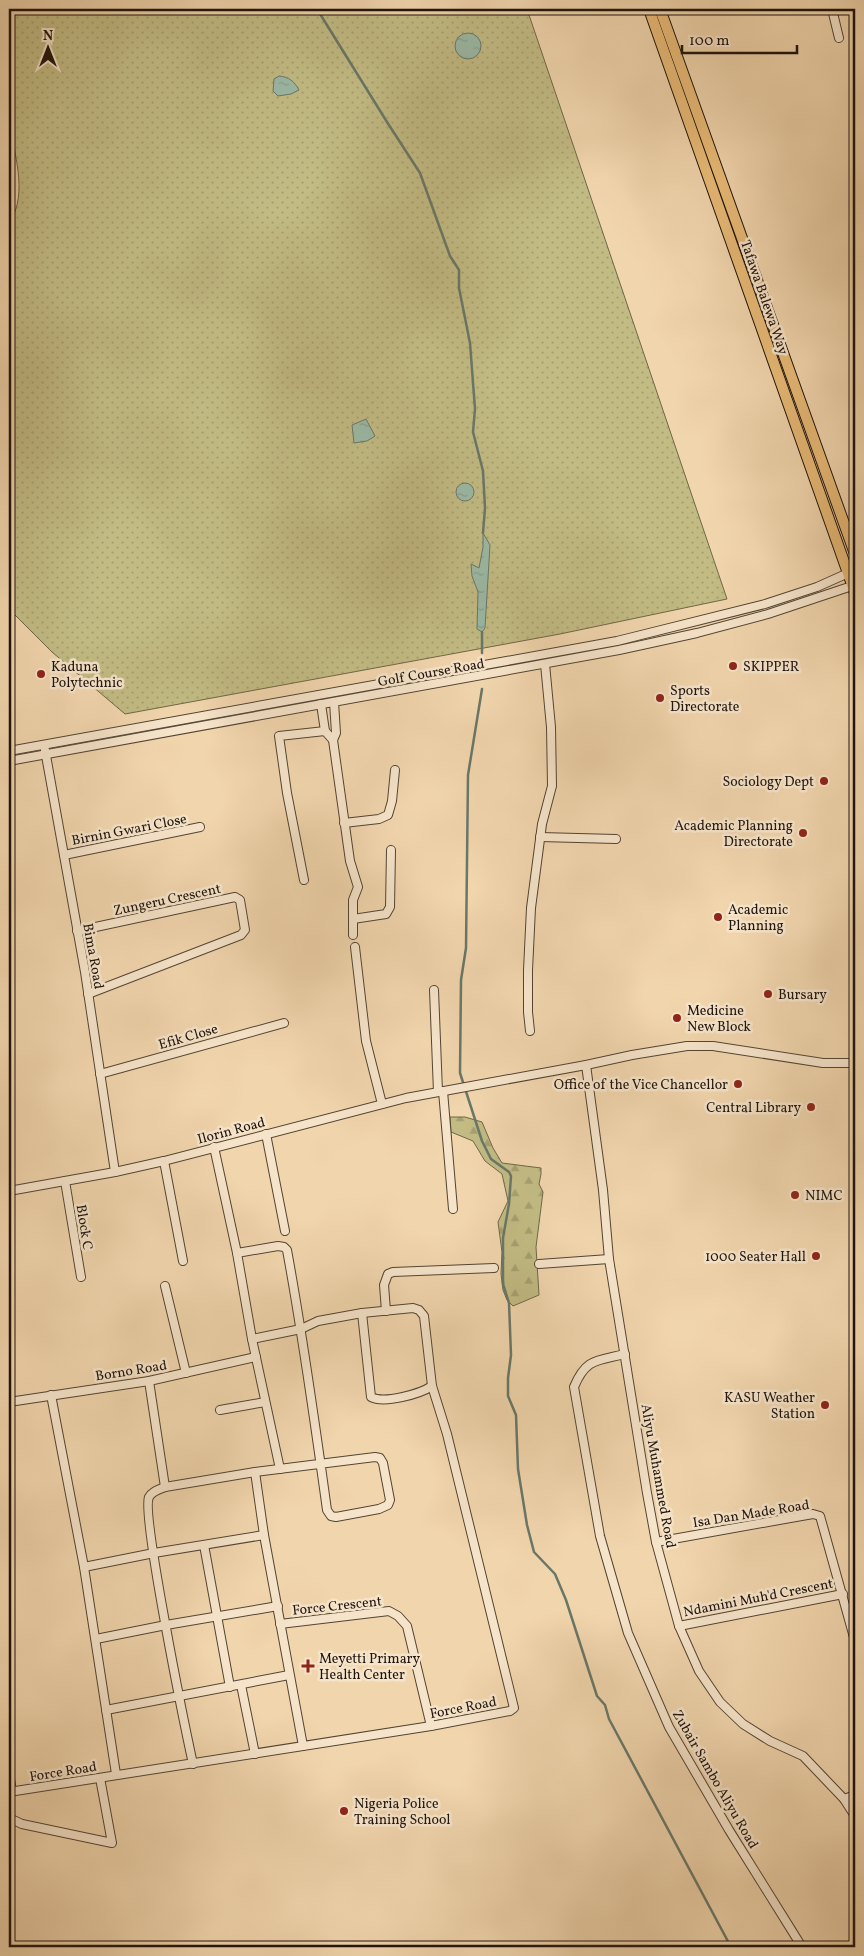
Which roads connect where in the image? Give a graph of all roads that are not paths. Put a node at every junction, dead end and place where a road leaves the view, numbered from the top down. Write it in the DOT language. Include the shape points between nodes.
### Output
graph roads {
  1 [pos="649,9"];
  2 [pos="660,9"];
  3 [pos="832,9"];
  4 [pos="838,38"];
  5 [pos="855,554"];
  6 [pos="852,572"];
  7 [pos="854,588"];
  8 [pos="617,641"];
  9 [pos="619,650"];
  10 [pos="545,664"];
  11 [pos="334,702"];
  12 [pos="321,704"];
  13 [pos="325,730"];
  14 [pos="333,740"];
  15 [pos="44,745"];
  16 [pos="9,751"];
  17 [pos="46,754"];
  18 [pos="9,761"];
  19 [pos="396,770"];
  20 [pos="344,823"];
  21 [pos="200,827"];
  22 [pos="540,838"];
  23 [pos="616,839"];
  24 [pos="391,850"];
  25 [pos="64,855"];
  26 [pos="304,880"];
  27 [pos="353,919"];
  28 [pos="77,931"];
  29 [pos="353,935"];
  30 [pos="355,947"];
  31 [pos="434,990"];
  32 [pos="88,994"];
  33 [pos="284,1022"];
  34 [pos="530,1031"];
  35 [pos="855,1063"];
  36 [pos="586,1065"];
  37 [pos="100,1074"];
  38 [pos="441,1092"];
  39 [pos="382,1104"];
  40 [pos="266,1134"];
  41 [pos="214,1147"];
  42 [pos="164,1161"];
  43 [pos="114,1172"];
  44 [pos="65,1181"];
  45 [pos="9,1191"];
  46 [pos="452,1209"];
  47 [pos="284,1231"];
  48 [pos="237,1253"];
  49 [pos="609,1259"];
  50 [pos="183,1261"];
  51 [pos="539,1264"];
  52 [pos="494,1268"];
  53 [pos="81,1277"];
  54 [pos="165,1286"];
  55 [pos="386,1311"];
  56 [pos="362,1313"];
  57 [pos="301,1328"];
  58 [pos="252,1339"];
  59 [pos="625,1354"];
  60 [pos="256,1357"];
  61 [pos="186,1374"];
  62 [pos="149,1380"];
  63 [pos="432,1386"];
  64 [pos="51,1395"];
  65 [pos="9,1402"];
  66 [pos="266,1402"];
  67 [pos="220,1410"];
  68 [pos="321,1465"];
  69 [pos="280,1469"];
  70 [pos="255,1472"];
  71 [pos="165,1487"];
  72 [pos="264,1535"];
  73 [pos="656,1542"];
  74 [pos="204,1545"];
  75 [pos="154,1553"];
  76 [pos="84,1567"];
  77 [pos="842,1594"];
  78 [pos="278,1606"];
  79 [pos="216,1617"];
  80 [pos="166,1624"];
  81 [pos="280,1624"];
  82 [pos="679,1626"];
  83 [pos="96,1639"];
  84 [pos="855,1641"];
  85 [pos="290,1675"];
  86 [pos="241,1685"];
  87 [pos="230,1687"];
  88 [pos="179,1696"];
  89 [pos="106,1710"];
  90 [pos="431,1726"];
  91 [pos="303,1746"];
  92 [pos="255,1754"];
  93 [pos="193,1764"];
  94 [pos="9,1773"];
  95 [pos="116,1774"];
  96 [pos="100,1778"];
  97 [pos="10,1792"];
  98 [pos="855,1794"];
  99 [pos="844,1799"];
  100 [pos="855,1816"];
  101 [pos="9,1818"];
  102 [pos="802,1947"];
  1 -- 6 [label="main road, Tafawa Balewa Way"];
  2 -- 5 [label="main road, Tafawa Balewa Way"];
  3 -- 4 [label="street"];
  6 -- 7 [label="main road, Tafawa Balewa Way"];
  6 -- 8 [label="street, Golf Course Road" via="817,588 765,604"];
  7 -- 9 [label="street, Golf Course Road" via="697,633"];
  8 -- 9 [label="street"];
  8 -- 15 [label="street, Golf Course Road"];
  9 -- 10 [label="street, Golf Course Road"];
  10 -- 11 [label="street, Golf Course Road"];
  10 -- 22 [label="street" via="552,786"];
  11 -- 12 [label="street, Golf Course Road"];
  11 -- 14 [label="street" via="336,733"];
  12 -- 13 [label="street"];
  12 -- 17 [label="street, Golf Course Road"];
  13 -- 14 [label="street"];
  13 -- 26 [label="street" via="279,736"];
  14 -- 20 [label="street"];
  15 -- 16 [label="street, Golf Course Road"];
  15 -- 17 [label="street, Bima Road"];
  17 -- 18 [label="street, Golf Course Road"];
  17 -- 25 [label="street, Bima Road"];
  19 -- 20 [label="street" via="388,815"];
  20 -- 27 [label="street" via="358,887 353,900"];
  21 -- 25 [label="street, Birnin Gwari Close"];
  22 -- 23 [label="street"];
  22 -- 34 [label="street" via="531,908"];
  24 -- 27 [label="street" via="390,907 386,914"];
  25 -- 28 [label="street, Bima Road"];
  27 -- 29 [label="street"];
  28 -- 32 [label="street, Bima Road"];
  28 -- 32 [label="street, Zungeru Crescent" via="235,897 240,900 245,930 241,935"];
  30 -- 39 [label="street" via="366,1041"];
  31 -- 38 [label="street"];
  32 -- 37 [label="street, Bima Road"];
  33 -- 37 [label="street, Efik Close"];
  35 -- 36 [label="street, Ilorin Road" via="824,1063 713,1046 687,1046"];
  36 -- 38 [label="street, Ilorin Road"];
  36 -- 49 [label="street, Aliyu Muhammed Road"];
  37 -- 43 [label="street, Bima Road"];
  38 -- 39 [label="street, Ilorin Road"];
  38 -- 46 [label="street"];
  39 -- 40 [label="street, Ilorin Road"];
  40 -- 41 [label="street, Ilorin Road"];
  40 -- 47 [label="street"];
  41 -- 42 [label="street, Ilorin Road"];
  41 -- 48 [label="street"];
  42 -- 43 [label="street, Ilorin Road"];
  42 -- 50 [label="street"];
  43 -- 44 [label="street, Ilorin Road"];
  44 -- 45 [label="street, Ilorin Road"];
  44 -- 53 [label="street, Block C"];
  48 -- 57 [label="street" via="278,1246 287,1250"];
  48 -- 58 [label="street"];
  49 -- 51 [label="street"];
  49 -- 59 [label="street, Aliyu Muhammed Road"];
  52 -- 55 [label="street" via="393,1272 388,1274 384,1285"];
  54 -- 61 [label="street"];
  55 -- 56 [label="street"];
  55 -- 63 [label="street, Force Road" via="413,1308 424,1316"];
  56 -- 57 [label="street" via="318,1321"];
  56 -- 63 [label="street" via="371,1397 384,1400 425,1391"];
  57 -- 58 [label="street"];
  57 -- 68 [label="street"];
  58 -- 60 [label="street"];
  59 -- 73 [label="street, Aliyu Muhammed Road"];
  59 -- 102 [label="street, Zubair Sambo Aliyu Road" via="592,1362 580,1372 574,1387 600,1536 628,1633 669,1727"];
  60 -- 61 [label="street, Borno Road"];
  60 -- 66 [label="street"];
  61 -- 62 [label="street, Borno Road"];
  62 -- 64 [label="street, Borno Road"];
  62 -- 71 [label="street"];
  63 -- 90 [label="street, Force Road" via="447,1434 514,1708"];
  64 -- 65 [label="street, Borno Road"];
  64 -- 76 [label="street"];
  66 -- 67 [label="street"];
  66 -- 69 [label="street"];
  68 -- 68 [label="street" via="380,1458 384,1463 388,1505 331,1516 327,1510"];
  68 -- 69 [label="street"];
  69 -- 70 [label="street"];
  70 -- 71 [label="street"];
  70 -- 72 [label="street"];
  71 -- 75 [label="street" via="155,1491 148,1506"];
  72 -- 74 [label="street"];
  72 -- 78 [label="street"];
  73 -- 77 [label="street, Isa Dan Made Road" via="814,1514 820,1516"];
  73 -- 82 [label="street, Aliyu Muhammed Road"];
  74 -- 75 [label="street"];
  74 -- 79 [label="street"];
  75 -- 76 [label="street"];
  75 -- 80 [label="street"];
  76 -- 83 [label="street"];
  77 -- 82 [label="street, Ndamini Muh'd Crescent"];
  77 -- 84 [label="street"];
  78 -- 79 [label="street"];
  78 -- 81 [label="street"];
  79 -- 80 [label="street"];
  79 -- 87 [label="street"];
  80 -- 83 [label="street"];
  80 -- 88 [label="street"];
  81 -- 85 [label="street"];
  81 -- 90 [label="street, Force Crescent" via="389,1611 398,1616 407,1626"];
  82 -- 99 [label="street, Aliyu Muhammed Road" via="699,1671 720,1702 743,1724 803,1756"];
  83 -- 89 [label="street"];
  85 -- 86 [label="street"];
  85 -- 91 [label="street"];
  86 -- 87 [label="street"];
  86 -- 92 [label="street"];
  87 -- 88 [label="street"];
  88 -- 89 [label="street"];
  88 -- 93 [label="street"];
  89 -- 95 [label="street"];
  90 -- 91 [label="street, Force Road"];
  91 -- 92 [label="street, Force Road"];
  92 -- 93 [label="street, Force Road"];
  93 -- 95 [label="street, Force Road"];
  94 -- 97 [label="street"];
  95 -- 96 [label="street, Force Road"];
  96 -- 97 [label="street, Force Road"];
  96 -- 101 [label="street" via="112,1843 22,1824"];
  98 -- 99 [label="street"];
  99 -- 100 [label="street, Aliyu Muhammed Road"];
}
